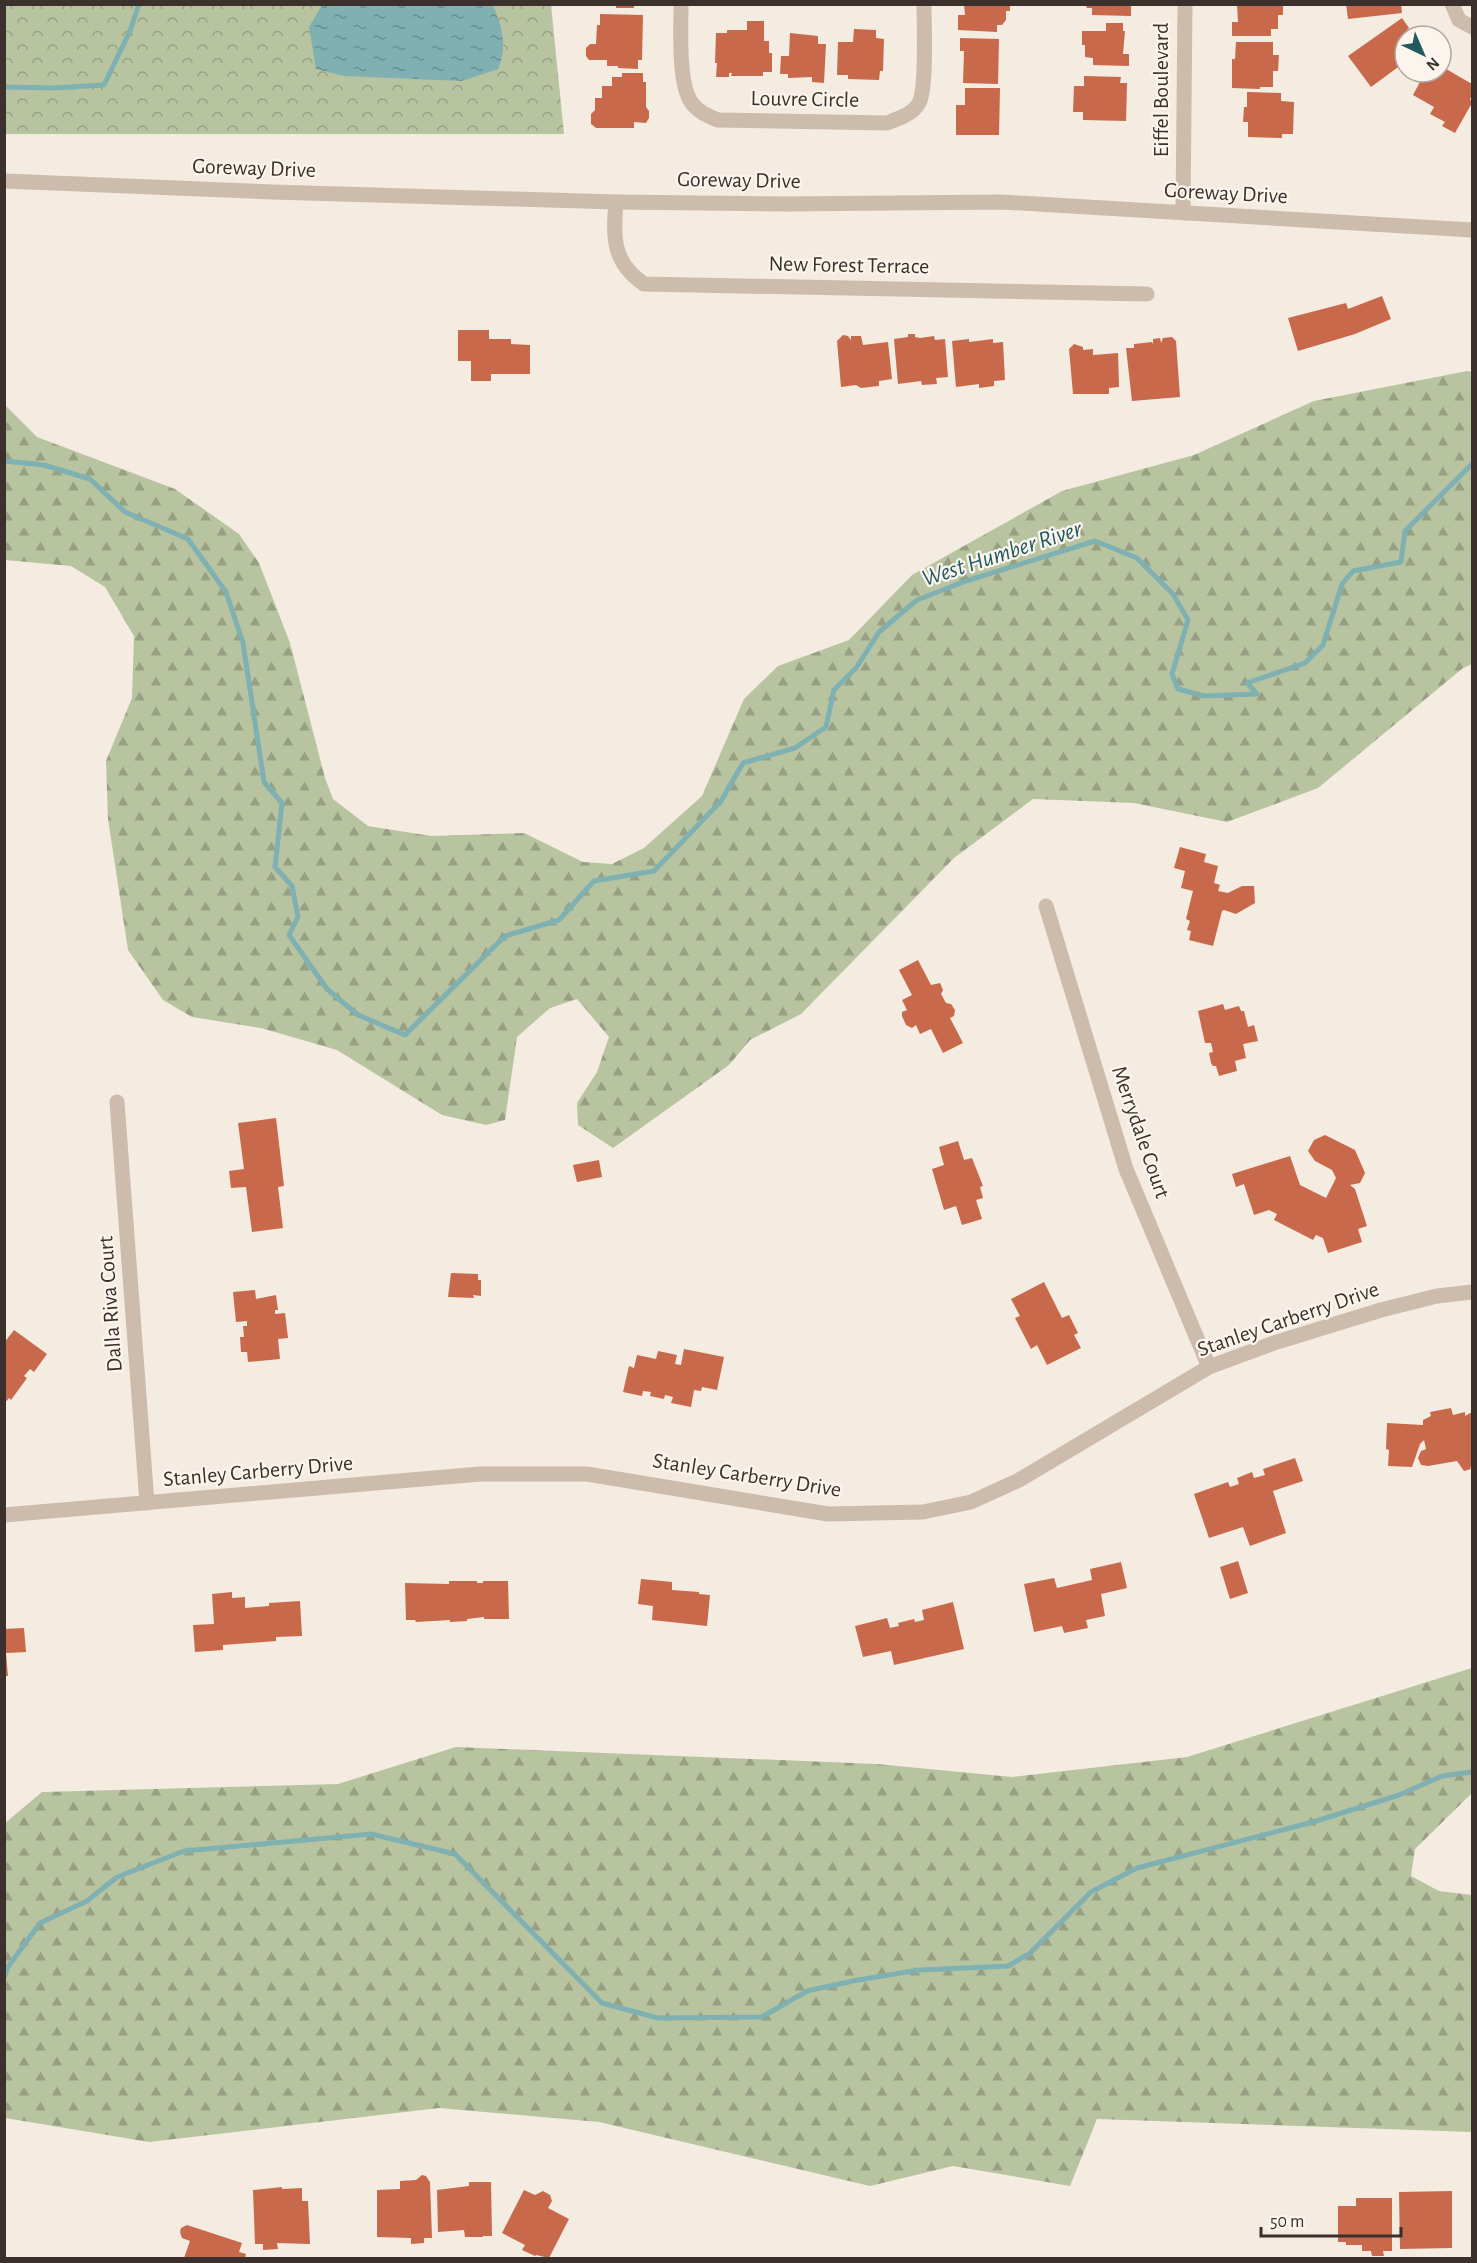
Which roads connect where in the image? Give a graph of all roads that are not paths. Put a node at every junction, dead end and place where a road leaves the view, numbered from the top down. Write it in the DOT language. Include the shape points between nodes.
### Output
graph roads {
  1 [pos="681,4"];
  2 [pos="924,4"];
  3 [pos="1185,4"];
  4 [pos="1452,4"];
  5 [pos="1473,27"];
  6 [pos="4,181"];
  7 [pos="616,202"];
  8 [pos="1183,213"];
  9 [pos="1473,230"];
  10 [pos="1147,294"];
  11 [pos="1046,906"];
  12 [pos="117,1102"];
  13 [pos="1473,1292"];
  14 [pos="1209,1367"];
  15 [pos="147,1503"];
  16 [pos="4,1515"];
  1 -- 2 [label="street, Louvre Circle" via="685,86 701,113 718,120 887,123 919,103 924,74"];
  3 -- 8 [label="street, Eiffel Boulevard"];
  4 -- 5 [label="street" via="1459,20"];
  6 -- 7 [label="street, Goreway Drive"];
  7 -- 8 [label="street, Goreway Drive" via="1002,202"];
  7 -- 10 [label="street, New Forest Terrace" via="616,247 631,275 644,284"];
  8 -- 9 [label="street, Goreway Drive"];
  11 -- 14 [label="street, Merrydale Court" via="1126,1169"];
  12 -- 15 [label="street, Dalla Riva Court"];
  13 -- 14 [label="street, Stanley Carberry Drive" via="1381,1310"];
  14 -- 15 [label="street, Stanley Carberry Drive" via="1019,1480 970,1502 923,1512 828,1514 587,1474 480,1474"];
  15 -- 16 [label="street, Stanley Carberry Drive"];
}
